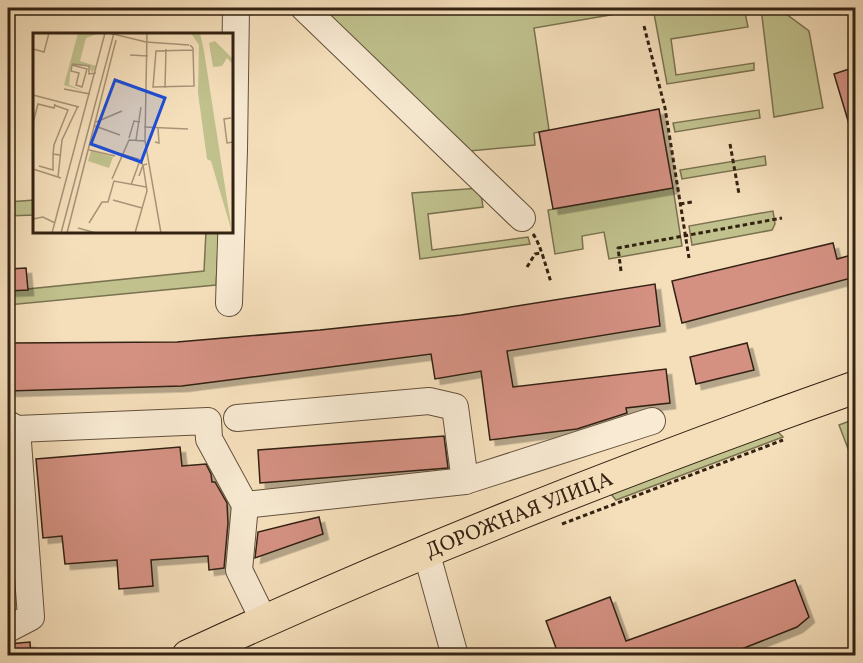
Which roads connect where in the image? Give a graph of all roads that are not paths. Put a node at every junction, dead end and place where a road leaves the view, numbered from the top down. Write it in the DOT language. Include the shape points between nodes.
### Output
graph roads {
  1 [pos="236,8"];
  2 [pos="304,8"];
  3 [pos="232,201"];
  4 [pos="522,218"];
  5 [pos="231,232"];
  6 [pos="228,303"];
  7 [pos="855,387"];
  8 [pos="237,418"];
  9 [pos="652,421"];
  10 [pos="12,427"];
  11 [pos="465,481"];
  12 [pos="245,505"];
  13 [pos="426,551"];
  14 [pos="264,621"];
  15 [pos="8,629"];
  16 [pos="188,656"];
  17 [pos="455,656"];
  1 -- 3 [label="lane"];
  2 -- 4 [label="lane"];
  5 -- 6 [label="lane"];
  7 -- 13 [label="main road, ДОРОЖНАЯ УЛИЦА"];
  8 -- 11 [label="lane" via="429,401 455,407"];
  9 -- 11 [label="lane"];
  10 -- 12 [label="lane" via="208,421 209,439"];
  10 -- 15 [label="lane" via="31,617"];
  11 -- 12 [label="lane"];
  12 -- 14 [label="lane" via="239,570"];
  13 -- 14 [label="main road, ДОРОЖНАЯ УЛИЦА"];
  13 -- 17 [label="lane"];
  14 -- 16 [label="main road, ДОРОЖНАЯ УЛИЦА"];
}
